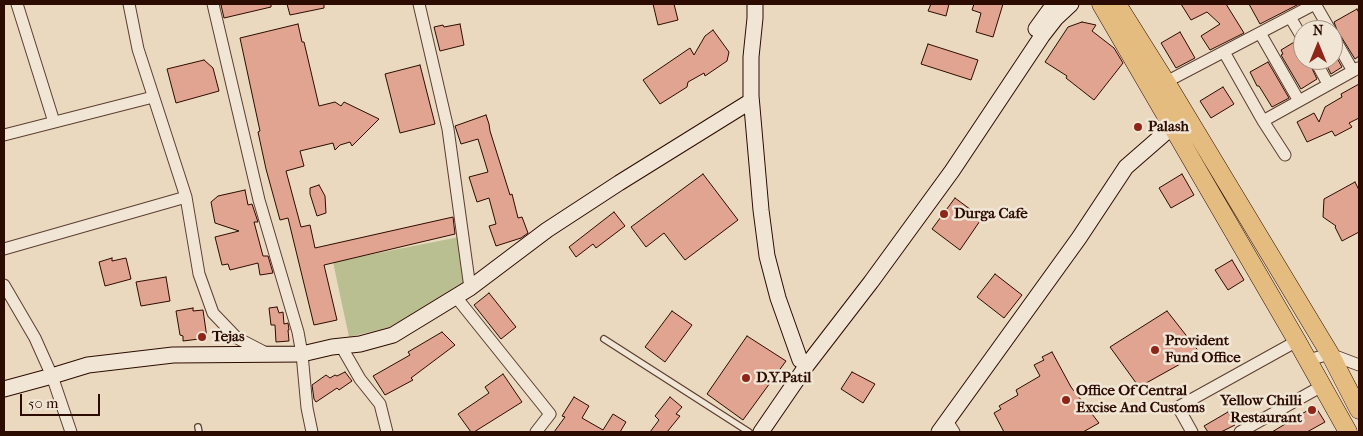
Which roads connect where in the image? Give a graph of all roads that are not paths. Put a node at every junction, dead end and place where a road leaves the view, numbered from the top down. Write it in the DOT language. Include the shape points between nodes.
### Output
graph roads {
  1 [pos="17,4"];
  2 [pos="129,4"];
  3 [pos="213,4"];
  4 [pos="419,4"];
  5 [pos="755,4"];
  6 [pos="1054,4"];
  7 [pos="1071,4"];
  8 [pos="1101,4"];
  9 [pos="1117,4"];
  10 [pos="1315,4"];
  11 [pos="1290,17"];
  12 [pos="1324,20"];
  13 [pos="1293,22"];
  14 [pos="1260,32"];
  15 [pos="1343,50"];
  16 [pos="1224,52"];
  17 [pos="1356,69"];
  18 [pos="1320,70"];
  19 [pos="1166,82"];
  20 [pos="1328,84"];
  21 [pos="153,97"];
  22 [pos="1299,101"];
  23 [pos="751,102"];
  24 [pos="1263,120"];
  25 [pos="54,122"];
  26 [pos="1173,126"];
  27 [pos="4,135"];
  28 [pos="1285,155"];
  29 [pos="186,197"];
  30 [pos="4,249"];
  31 [pos="4,285"];
  32 [pos="470,288"];
  33 [pos="456,297"];
  34 [pos="604,339"];
  35 [pos="1297,340"];
  36 [pos="342,346"];
  37 [pos="268,354"];
  38 [pos="302,354"];
  39 [pos="1330,354"];
  40 [pos="1308,360"];
  41 [pos="803,362"];
  42 [pos="1359,365"];
  43 [pos="52,376"];
  44 [pos="1322,386"];
  45 [pos="4,389"];
  46 [pos="1359,410"];
  47 [pos="947,428"];
  48 [pos="71,432"];
  49 [pos="312,432"];
  50 [pos="387,432"];
  51 [pos="536,432"];
  52 [pos="750,432"];
  53 [pos="761,432"];
  54 [pos="1192,432"];
  55 [pos="1240,432"];
  56 [pos="1348,432"];
  1 -- 25 [label="street"];
  2 -- 21 [label="street" via="138,49"];
  3 -- 38 [label="street" via="258,200"];
  4 -- 32 [label="street" via="448,129"];
  5 -- 23 [label="street"];
  6 -- 41 [label="street" via="945,165"];
  7 -- 41 [label="street" via="1042,36 952,171 871,282"];
  8 -- 26 [label="main road"];
  9 -- 19 [label="main road"];
  10 -- 11 [label="street"];
  10 -- 12 [label="street"];
  11 -- 13 [label="street"];
  11 -- 14 [label="street"];
  14 -- 16 [label="street"];
  14 -- 22 [label="street"];
  15 -- 17 [label="street"];
  16 -- 19 [label="street"];
  16 -- 24 [label="street"];
  17 -- 20 [label="street"];
  18 -- 20 [label="street"];
  19 -- 39 [label="main road"];
  20 -- 22 [label="street"];
  21 -- 25 [label="street"];
  21 -- 29 [label="street"];
  22 -- 24 [label="street"];
  23 -- 32 [label="street" via="618,183"];
  23 -- 41 [label="street" via="767,258 778,298"];
  24 -- 28 [label="street"];
  25 -- 27 [label="street"];
  26 -- 35 [label="main road"];
  26 -- 47 [label="street" via="1126,167"];
  29 -- 30 [label="street"];
  29 -- 37 [label="street" via="199,274 213,313 236,338"];
  31 -- 43 [label="street" via="35,338"];
  32 -- 33 [label="street"];
  33 -- 36 [label="street" via="393,334"];
  33 -- 51 [label="street" via="550,414"];
  34 -- 52 [label="lane"];
  35 -- 40 [label="main road"];
  35 -- 54 [label="street" via="1178,407"];
  36 -- 38 [label="street"];
  36 -- 50 [label="street" via="360,379 380,404"];
  37 -- 38 [label="street"];
  37 -- 43 [label="street" via="173,355 88,365"];
  38 -- 49 [label="street"];
  39 -- 40 [label="street"];
  39 -- 42 [label="street"];
  39 -- 46 [label="main road"];
  40 -- 44 [label="main road"];
  41 -- 52 [label="street"];
  41 -- 53 [label="street"];
  43 -- 45 [label="street"];
  43 -- 48 [label="street"];
  44 -- 55 [label="street"];
  44 -- 56 [label="main road"];
}
